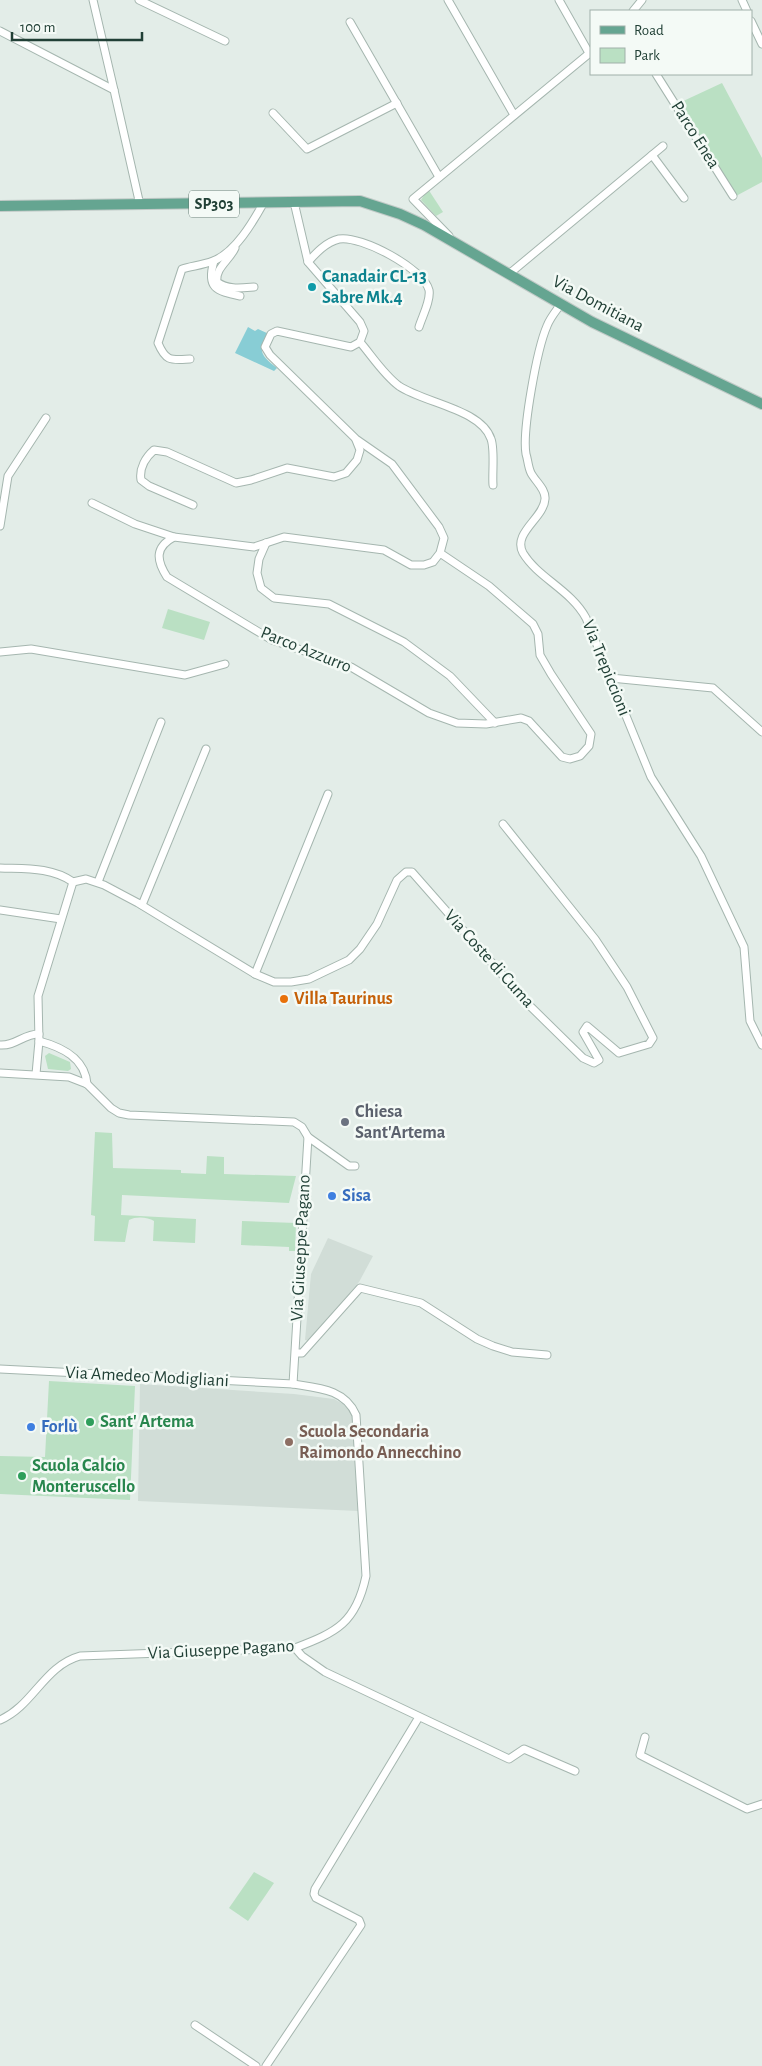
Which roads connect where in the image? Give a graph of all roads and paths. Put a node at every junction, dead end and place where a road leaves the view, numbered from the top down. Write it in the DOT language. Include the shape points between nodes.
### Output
graph roads {
  1 [pos="93,0"];
  2 [pos="139,0"];
  3 [pos="448,0"];
  4 [pos="559,0"];
  5 [pos="642,0"];
  6 [pos="634,10"];
  7 [pos="350,22"];
  8 [pos="752,23"];
  9 [pos="0,31"];
  10 [pos="224,41"];
  11 [pos="762,44"];
  12 [pos="590,52"];
  13 [pos="657,75"];
  14 [pos="114,90"];
  15 [pos="397,103"];
  16 [pos="272,113"];
  17 [pos="514,115"];
  18 [pos="663,146"];
  19 [pos="652,155"];
  20 [pos="439,177"];
  21 [pos="733,196"];
  22 [pos="684,198"];
  23 [pos="264,202"];
  24 [pos="294,202"];
  25 [pos="140,205"];
  26 [pos="0,206"];
  27 [pos="238,241"];
  28 [pos="456,243"];
  29 [pos="214,261"];
  30 [pos="308,262"];
  31 [pos="509,274"];
  32 [pos="254,287"];
  33 [pos="240,296"];
  34 [pos="561,304"];
  35 [pos="419,327"];
  36 [pos="360,342"];
  37 [pos="190,359"];
  38 [pos="762,404"];
  39 [pos="46,418"];
  40 [pos="356,439"];
  41 [pos="0,473"];
  42 [pos="8,476"];
  43 [pos="493,486"];
  44 [pos="92,503"];
  45 [pos="193,505"];
  46 [pos="0,526"];
  47 [pos="174,537"];
  48 [pos="266,544"];
  49 [pos="440,553"];
  50 [pos="0,652"];
  51 [pos="224,664"];
  52 [pos="611,678"];
  53 [pos="161,722"];
  54 [pos="494,723"];
  55 [pos="762,732"];
  56 [pos="206,749"];
  57 [pos="328,794"];
  58 [pos="503,824"];
  59 [pos="0,868"];
  60 [pos="73,882"];
  61 [pos="98,882"];
  62 [pos="142,905"];
  63 [pos="0,910"];
  64 [pos="61,919"];
  65 [pos="255,974"];
  66 [pos="38,1038"];
  67 [pos="0,1045"];
  68 [pos="762,1045"];
  69 [pos="79,1062"];
  70 [pos="0,1073"];
  71 [pos="36,1074"];
  72 [pos="69,1077"];
  73 [pos="87,1084"];
  74 [pos="308,1137"];
  75 [pos="355,1166"];
  76 [pos="296,1353"];
  77 [pos="547,1355"];
  78 [pos="0,1369"];
  79 [pos="293,1384"];
  80 [pos="295,1648"];
  81 [pos="419,1717"];
  82 [pos="0,1720"];
  83 [pos="645,1737"];
  84 [pos="575,1771"];
  85 [pos="762,1804"];
  86 [pos="195,2025"];
  87 [pos="256,2066"];
  88 [pos="266,2066"];
  1 -- 14 [label="street"];
  2 -- 10 [label="street"];
  3 -- 17 [label="street"];
  4 -- 12 [label="street"];
  5 -- 6 [label="street"];
  7 -- 15 [label="street"];
  8 -- 11 [label="street"];
  9 -- 14 [label="street"];
  12 -- 17 [label="street"];
  13 -- 21 [label="street, Parco Enea"];
  14 -- 25 [label="street"];
  15 -- 16 [label="street" via="307,149"];
  15 -- 20 [label="street"];
  17 -- 20 [label="street"];
  18 -- 19 [label="street"];
  19 -- 22 [label="street"];
  19 -- 31 [label="street"];
  20 -- 28 [label="street" via="413,199"];
  23 -- 24 [label="main road, SP303"];
  23 -- 25 [label="main road, SP303"];
  23 -- 27 [label="street"];
  24 -- 28 [label="main road, Via Domitiana / SP303" via="360,201 400,214"];
  24 -- 30 [label="street"];
  25 -- 26 [label="main road, SP303"];
  27 -- 29 [label="street"];
  27 -- 32 [label="street" via="230,258 219,269 217,282 224,287"];
  28 -- 31 [label="main road, Via Domitiana / SP303"];
  29 -- 33 [label="street" via="210,276 213,285 221,292"];
  29 -- 37 [label="street" via="182,269 158,343 163,355 171,360"];
  30 -- 35 [label="street" via="321,248 340,239 371,244 398,260 427,284 430,293"];
  30 -- 36 [label="street" via="360,322 364,332"];
  31 -- 34 [label="main road, Via Domitiana / SP303"];
  34 -- 38 [label="main road, Via Domitiana / SP303"];
  34 -- 52 [label="street, Via Trepiccioni" via="547,325 540,348 525,448 531,472 546,498 520,544 534,566 576,601"];
  36 -- 40 [label="street" via="351,347 277,331 271,334 265,347"];
  36 -- 43 [label="street" via="398,385 472,417 484,426 491,440"];
  39 -- 42 [label="street"];
  40 -- 45 [label="street" via="360,450 357,460 346,473 334,477 287,468 236,483 167,452 154,450 140,473 141,480"];
  40 -- 49 [label="street" via="392,464 439,527 444,538"];
  41 -- 42 [label="street"];
  42 -- 46 [label="street"];
  44 -- 47 [label="street" via="135,524"];
  47 -- 48 [label="street" via="254,547"];
  47 -- 54 [label="street, Parco Azzurro" via="165,542 159,555 159,565 167,577 272,640 351,667 429,713 457,723"];
  48 -- 49 [label="street" via="284,537 384,550 411,565 433,562"];
  48 -- 54 [label="street, Parco Azzurro" via="256,573 261,588 274,598 328,604 404,642 450,676"];
  49 -- 54 [label="street, Parco Azzurro" via="489,586 533,624 538,634 540,655 591,734 589,746 580,756 570,759 562,757 529,722 521,718"];
  50 -- 51 [label="street" via="31,649 185,675"];
  52 -- 55 [label="street" via="713,688"];
  52 -- 68 [label="street, Via Trepiccioni" via="651,777 701,856 744,947 750,1021"];
  53 -- 61 [label="street"];
  56 -- 62 [label="street"];
  57 -- 65 [label="street"];
  58 -- 65 [label="street, Via Coste di Cuma" via="595,939 653,1038 649,1044 619,1053 587,1026 583,1032 599,1060 594,1063 583,1058 529,1005 412,872 406,872 397,880 377,924 349,960 309,979 291,982 274,982"];
  59 -- 60 [label="street, Via Coste di Cuma" via="47,870 62,874"];
  60 -- 61 [label="street, Via Coste di Cuma" via="86,879"];
  60 -- 64 [label="street"];
  61 -- 62 [label="street, Via Coste di Cuma"];
  62 -- 65 [label="street, Via Coste di Cuma"];
  63 -- 64 [label="street"];
  64 -- 66 [label="street" via="38,996"];
  66 -- 67 [label="street" via="28,1034 15,1043"];
  66 -- 69 [label="street" via="70,1053"];
  66 -- 71 [label="street"];
  69 -- 72 [label="street" via="77,1071"];
  69 -- 73 [label="street"];
  70 -- 71 [label="street"];
  71 -- 72 [label="street"];
  72 -- 73 [label="street"];
  73 -- 74 [label="street" via="119,1113 294,1122"];
  74 -- 75 [label="street" via="349,1166"];
  74 -- 76 [label="street, Via Giuseppe Pagano"];
  76 -- 77 [label="street" via="302,1353 360,1288 421,1303 493,1346 512,1352"];
  76 -- 79 [label="street, Via Giuseppe Pagano"];
  78 -- 79 [label="street, Via Amedeo Modigliani"];
  79 -- 80 [label="street, Via Giuseppe Pagano" via="326,1389 348,1400 356,1415 366,1576 350,1619 324,1637"];
  80 -- 81 [label="street" via="324,1672"];
  80 -- 82 [label="street, Via Giuseppe Pagano" via="80,1656 61,1663 17,1710"];
  81 -- 84 [label="street" via="510,1758 524,1749"];
  81 -- 88 [label="street" via="315,1889 316,1898 359,1920 361,1926"];
  83 -- 85 [label="street" via="640,1755 747,1809"];
  86 -- 87 [label="street"];
}
